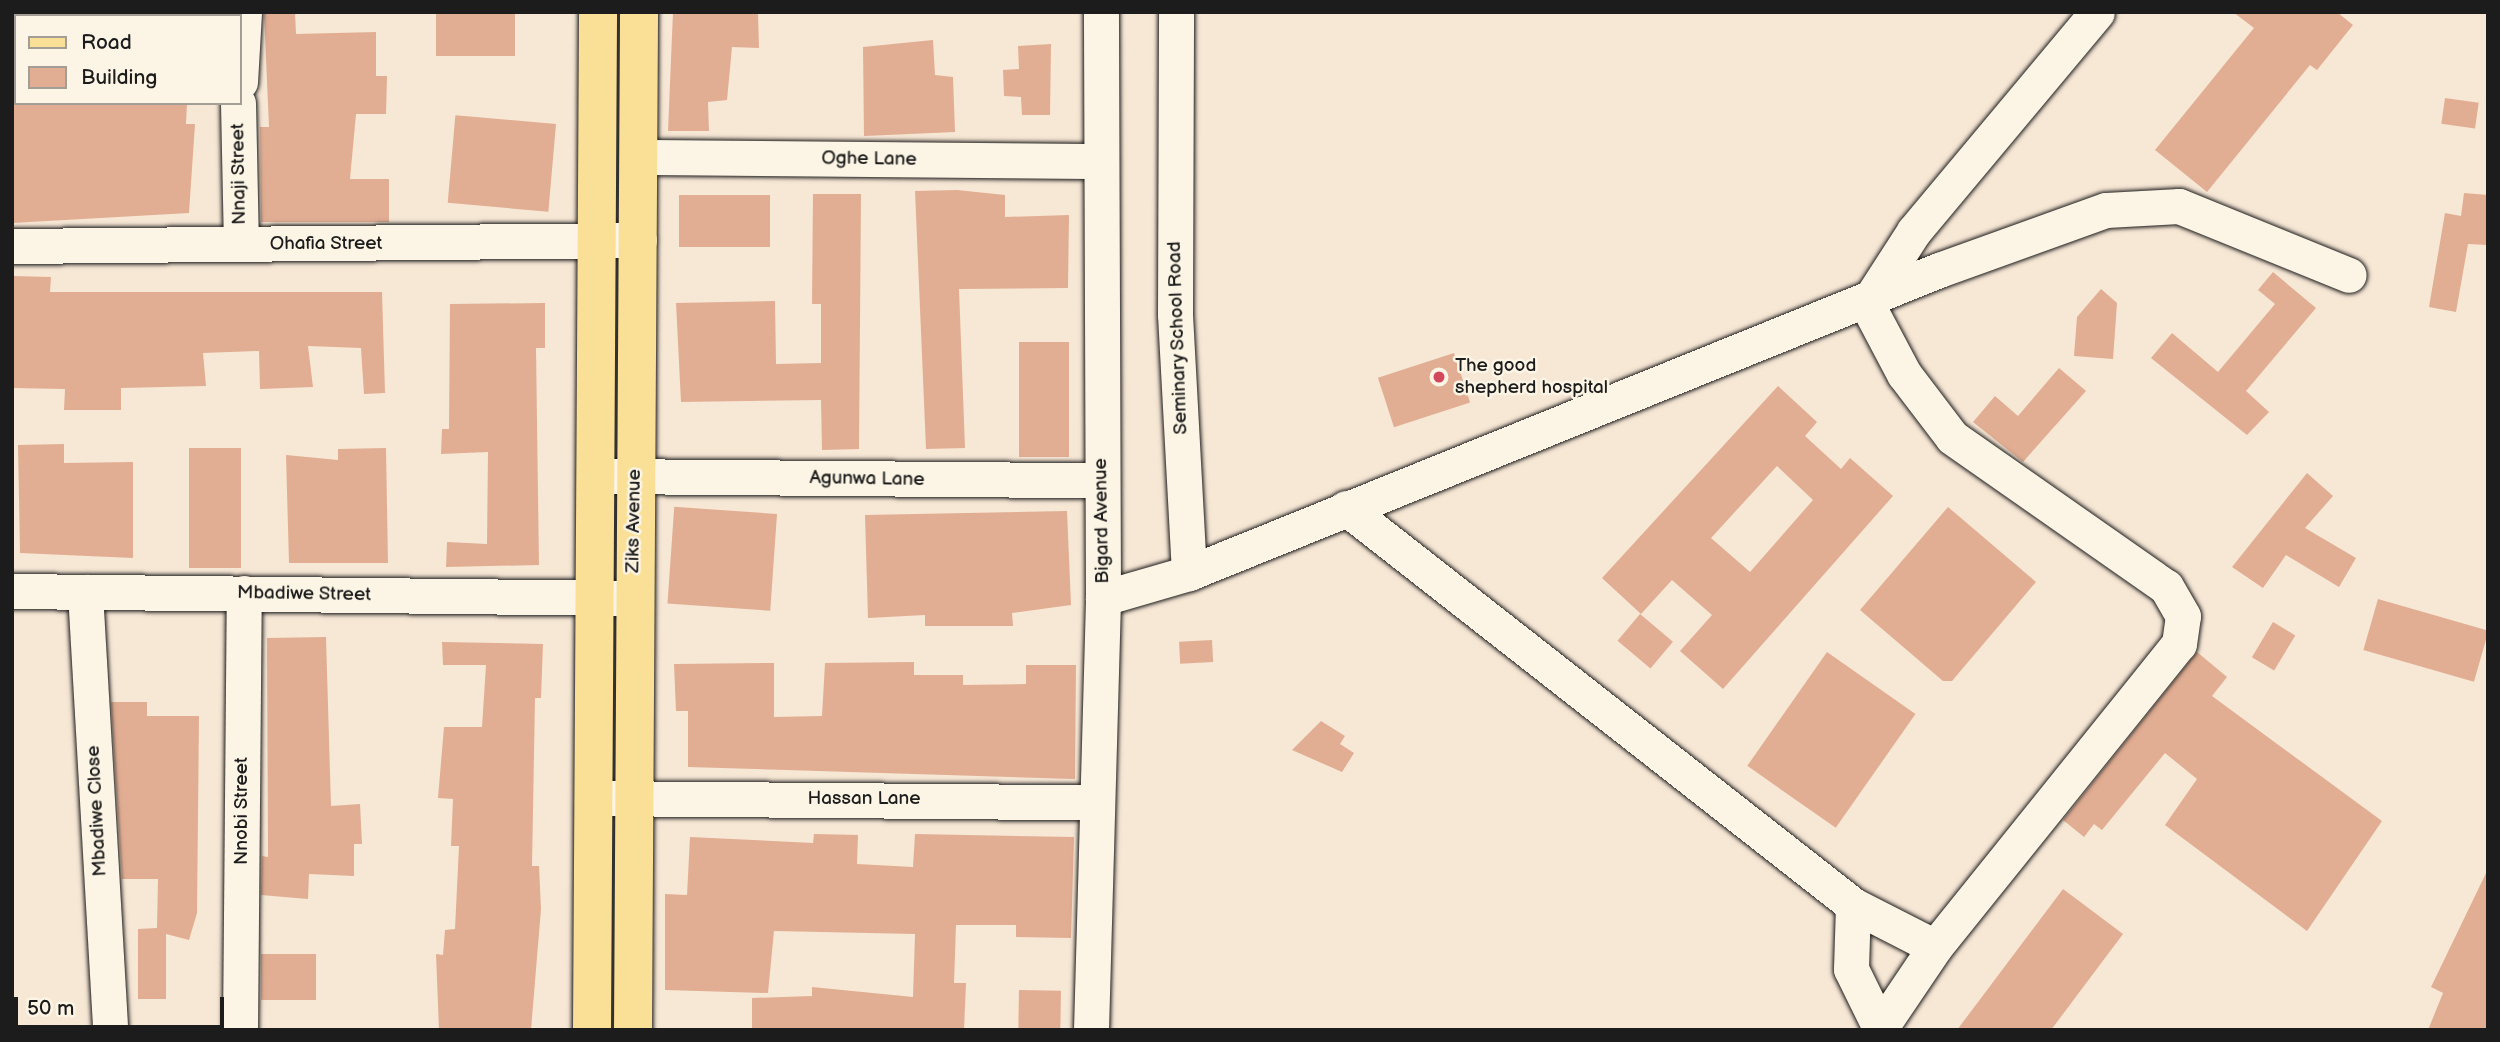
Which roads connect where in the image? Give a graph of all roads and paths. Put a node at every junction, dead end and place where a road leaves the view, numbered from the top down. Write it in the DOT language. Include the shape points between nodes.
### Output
graph roads {
  1 [pos="244,12"];
  2 [pos="598,12"];
  3 [pos="639,12"];
  4 [pos="1101,12"];
  5 [pos="1176,12"];
  6 [pos="2097,12"];
  7 [pos="242,47"];
  8 [pos="238,105"];
  9 [pos="640,157"];
  10 [pos="1099,162"];
  11 [pos="639,240"];
  12 [pos="241,244"];
  13 [pos="601,244"];
  14 [pos="12,246"];
  15 [pos="2348,275"];
  16 [pos="1867,304"];
  17 [pos="617,475"];
  18 [pos="1100,480"];
  19 [pos="1346,508"];
  20 [pos="1189,573"];
  21 [pos="12,591"];
  22 [pos="85,593"];
  23 [pos="244,593"];
  24 [pos="1103,598"];
  25 [pos="614,599"];
  26 [pos="634,797"];
  27 [pos="596,798"];
  28 [pos="1094,802"];
  29 [pos="1853,905"];
  30 [pos="1935,947"];
  31 [pos="1880,1029"];
  32 [pos="110,1030"];
  33 [pos="240,1030"];
  34 [pos="592,1030"];
  35 [pos="634,1030"];
  36 [pos="1091,1030"];
  1 -- 7 [label="street"];
  2 -- 13 [label="main road, Ziks Avenue"];
  3 -- 9 [label="main road, Ziks Avenue"];
  4 -- 10 [label="street, Bigard Avenue"];
  5 -- 20 [label="street, Seminary School Road" via="1175,314"];
  6 -- 16 [label="street" via="1914,231"];
  8 -- 12 [label="street, Nnaji Street"];
  9 -- 10 [label="street, Oghe Lane"];
  9 -- 11 [label="main road, Ziks Avenue"];
  10 -- 18 [label="street, Bigard Avenue"];
  11 -- 13 [label="street, Ohafia Street"];
  11 -- 17 [label="main road, Ziks Avenue"];
  12 -- 13 [label="street, Ohafia Street"];
  12 -- 14 [label="street, Ohafia Street"];
  13 -- 17 [label="main road, Ziks Avenue"];
  15 -- 16 [label="street" via="2210,216 2146,204 2093,214 1939,270"];
  16 -- 19 [label="street"];
  16 -- 30 [label="street" via="1904,374 1952,437 2166,587 2183,616 2179,644"];
  17 -- 18 [label="street, Agunwa Lane"];
  17 -- 25 [label="main road, Ziks Avenue"];
  18 -- 24 [label="street, Bigard Avenue"];
  19 -- 20 [label="street"];
  19 -- 29 [label="street"];
  20 -- 24 [label="street"];
  21 -- 22 [label="street, Mbadiwe Street"];
  22 -- 23 [label="street, Mbadiwe Street"];
  22 -- 32 [label="street, Mbadiwe Close"];
  23 -- 25 [label="street, Mbadiwe Street"];
  23 -- 33 [label="street, Nnobi Street"];
  24 -- 28 [label="street, Bigard Avenue"];
  25 -- 26 [label="main road, Ziks Avenue"];
  25 -- 27 [label="main road, Ziks Avenue"];
  26 -- 27 [label="street, Hassan Lane"];
  26 -- 28 [label="street, Hassan Lane"];
  26 -- 35 [label="main road, Ziks Avenue"];
  27 -- 34 [label="main road, Ziks Avenue"];
  28 -- 36 [label="street, Bigard Avenue"];
  29 -- 30 [label="street"];
  29 -- 31 [label="street" via="1851,969"];
  30 -- 31 [label="street"];
}
